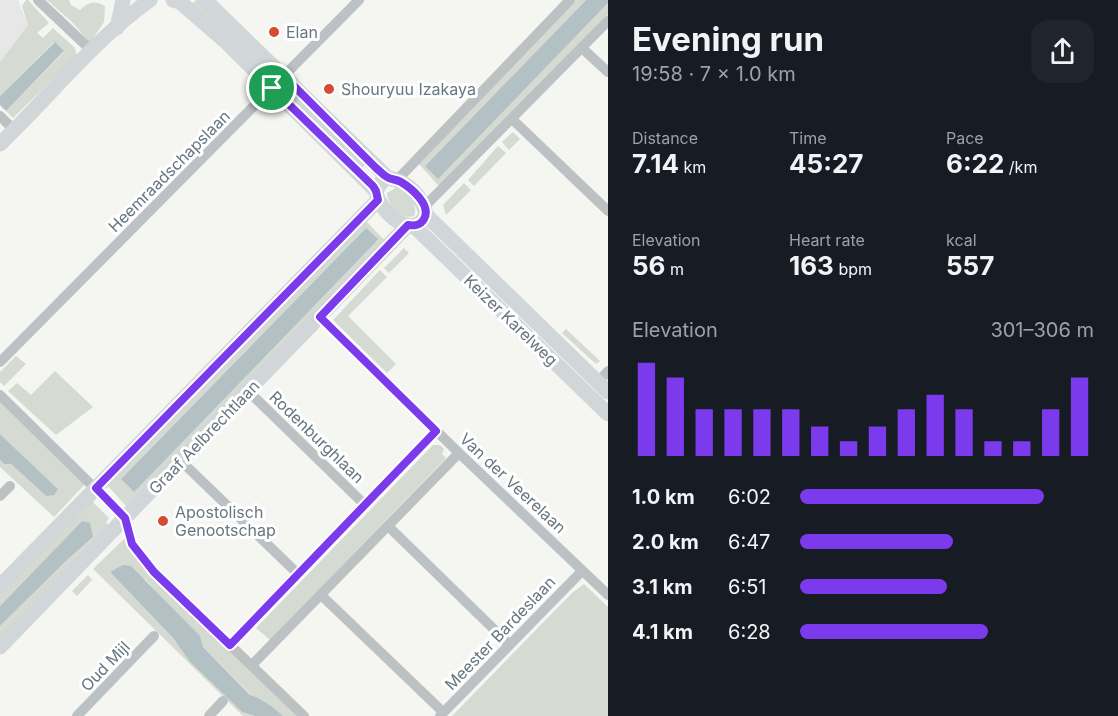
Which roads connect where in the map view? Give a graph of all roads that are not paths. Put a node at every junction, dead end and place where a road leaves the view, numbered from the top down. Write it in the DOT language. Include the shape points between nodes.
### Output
graph roads {
  1 [pos="38,0"];
  2 [pos="123,0"];
  3 [pos="150,0"];
  4 [pos="173,0"];
  5 [pos="205,0"];
  6 [pos="360,0"];
  7 [pos="570,0"];
  8 [pos="608,21"];
  9 [pos="117,28"];
  10 [pos="582,48"];
  11 [pos="92,51"];
  12 [pos="608,72"];
  13 [pos="284,76"];
  14 [pos="272,88"];
  15 [pos="0,116"];
  16 [pos="512,119"];
  17 [pos="14,130"];
  18 [pos="0,144"];
  19 [pos="393,179"];
  20 [pos="377,195"];
  21 [pos="425,211"];
  22 [pos="608,211"];
  23 [pos="411,226"];
  24 [pos="320,317"];
  25 [pos="0,362"];
  26 [pos="605,382"];
  27 [pos="248,392"];
  28 [pos="0,395"];
  29 [pos="608,414"];
  30 [pos="436,431"];
  31 [pos="459,453"];
  32 [pos="181,461"];
  33 [pos="10,486"];
  34 [pos="96,488"];
  35 [pos="0,496"];
  36 [pos="365,505"];
  37 [pos="125,518"];
  38 [pos="388,526"];
  39 [pos="582,571"];
  40 [pos="298,574"];
  41 [pos="0,586"];
  42 [pos="321,595"];
  43 [pos="608,595"];
  44 [pos="154,636"];
  45 [pos="509,644"];
  46 [pos="230,645"];
  47 [pos="0,647"];
  48 [pos="252,665"];
  49 [pos="223,701"];
  50 [pos="441,714"];
  51 [pos="78,715"];
  52 [pos="209,716"];
  53 [pos="304,716"];
  1 -- 11 [label="street"];
  2 -- 9 [label="street"];
  3 -- 9 [label="street"];
  4 -- 14 [label="street" via="225,41"];
  5 -- 13 [label="street"];
  6 -- 13 [label="street, Heemraadschapslaan"];
  7 -- 19 [label="street"];
  8 -- 10 [label="street"];
  9 -- 11 [label="street"];
  10 -- 12 [label="street"];
  10 -- 16 [label="street"];
  11 -- 17 [label="street"];
  13 -- 14 [label="street, Heemraadschapslaan"];
  13 -- 19 [label="street"];
  14 -- 20 [label="street"];
  14 -- 25 [label="street, Heemraadschapslaan"];
  15 -- 17 [label="street"];
  16 -- 21 [label="street"];
  16 -- 22 [label="street"];
  17 -- 18 [label="street"];
  19 -- 20 [label="street" via="382,181"];
  19 -- 21 [label="street, Keizer Karelweg" via="410,188"];
  20 -- 23 [label="street, Keizer Karelweg" via="395,220"];
  20 -- 34 [label="street"];
  21 -- 23 [label="street, Graaf Aelbrechtlaan" via="423,221"];
  21 -- 26 [label="street, Keizer Karelweg"];
  23 -- 24 [label="street, Graaf Aelbrechtlaan"];
  23 -- 29 [label="street, Keizer Karelweg"];
  24 -- 27 [label="street, Graaf Aelbrechtlaan"];
  24 -- 30 [label="street, Van der Veerelaan"];
  27 -- 32 [label="street, Graaf Aelbrechtlaan"];
  27 -- 36 [label="street, Rodenburghlaan"];
  28 -- 34 [label="street"];
  30 -- 31 [label="street, Van der Veerelaan"];
  30 -- 36 [label="street"];
  31 -- 38 [label="street"];
  31 -- 39 [label="street, Van der Veerelaan"];
  32 -- 37 [label="street, Graaf Aelbrechtlaan"];
  32 -- 40 [label="street"];
  33 -- 35 [label="street"];
  34 -- 37 [label="street"];
  34 -- 41 [label="street"];
  36 -- 40 [label="street"];
  37 -- 46 [label="street" via="132,544 154,572"];
  37 -- 47 [label="street, Graaf Aelbrechtlaan"];
  38 -- 42 [label="street"];
  38 -- 45 [label="street"];
  39 -- 43 [label="street, Van der Veerelaan"];
  39 -- 45 [label="street, Meester Bardeslaan"];
  40 -- 46 [label="street"];
  42 -- 48 [label="street"];
  42 -- 50 [label="street"];
  44 -- 51 [label="street, Oud Mijl"];
  45 -- 50 [label="street, Meester Bardeslaan"];
  46 -- 48 [label="street"];
  48 -- 53 [label="street"];
  49 -- 52 [label="street"];
}
